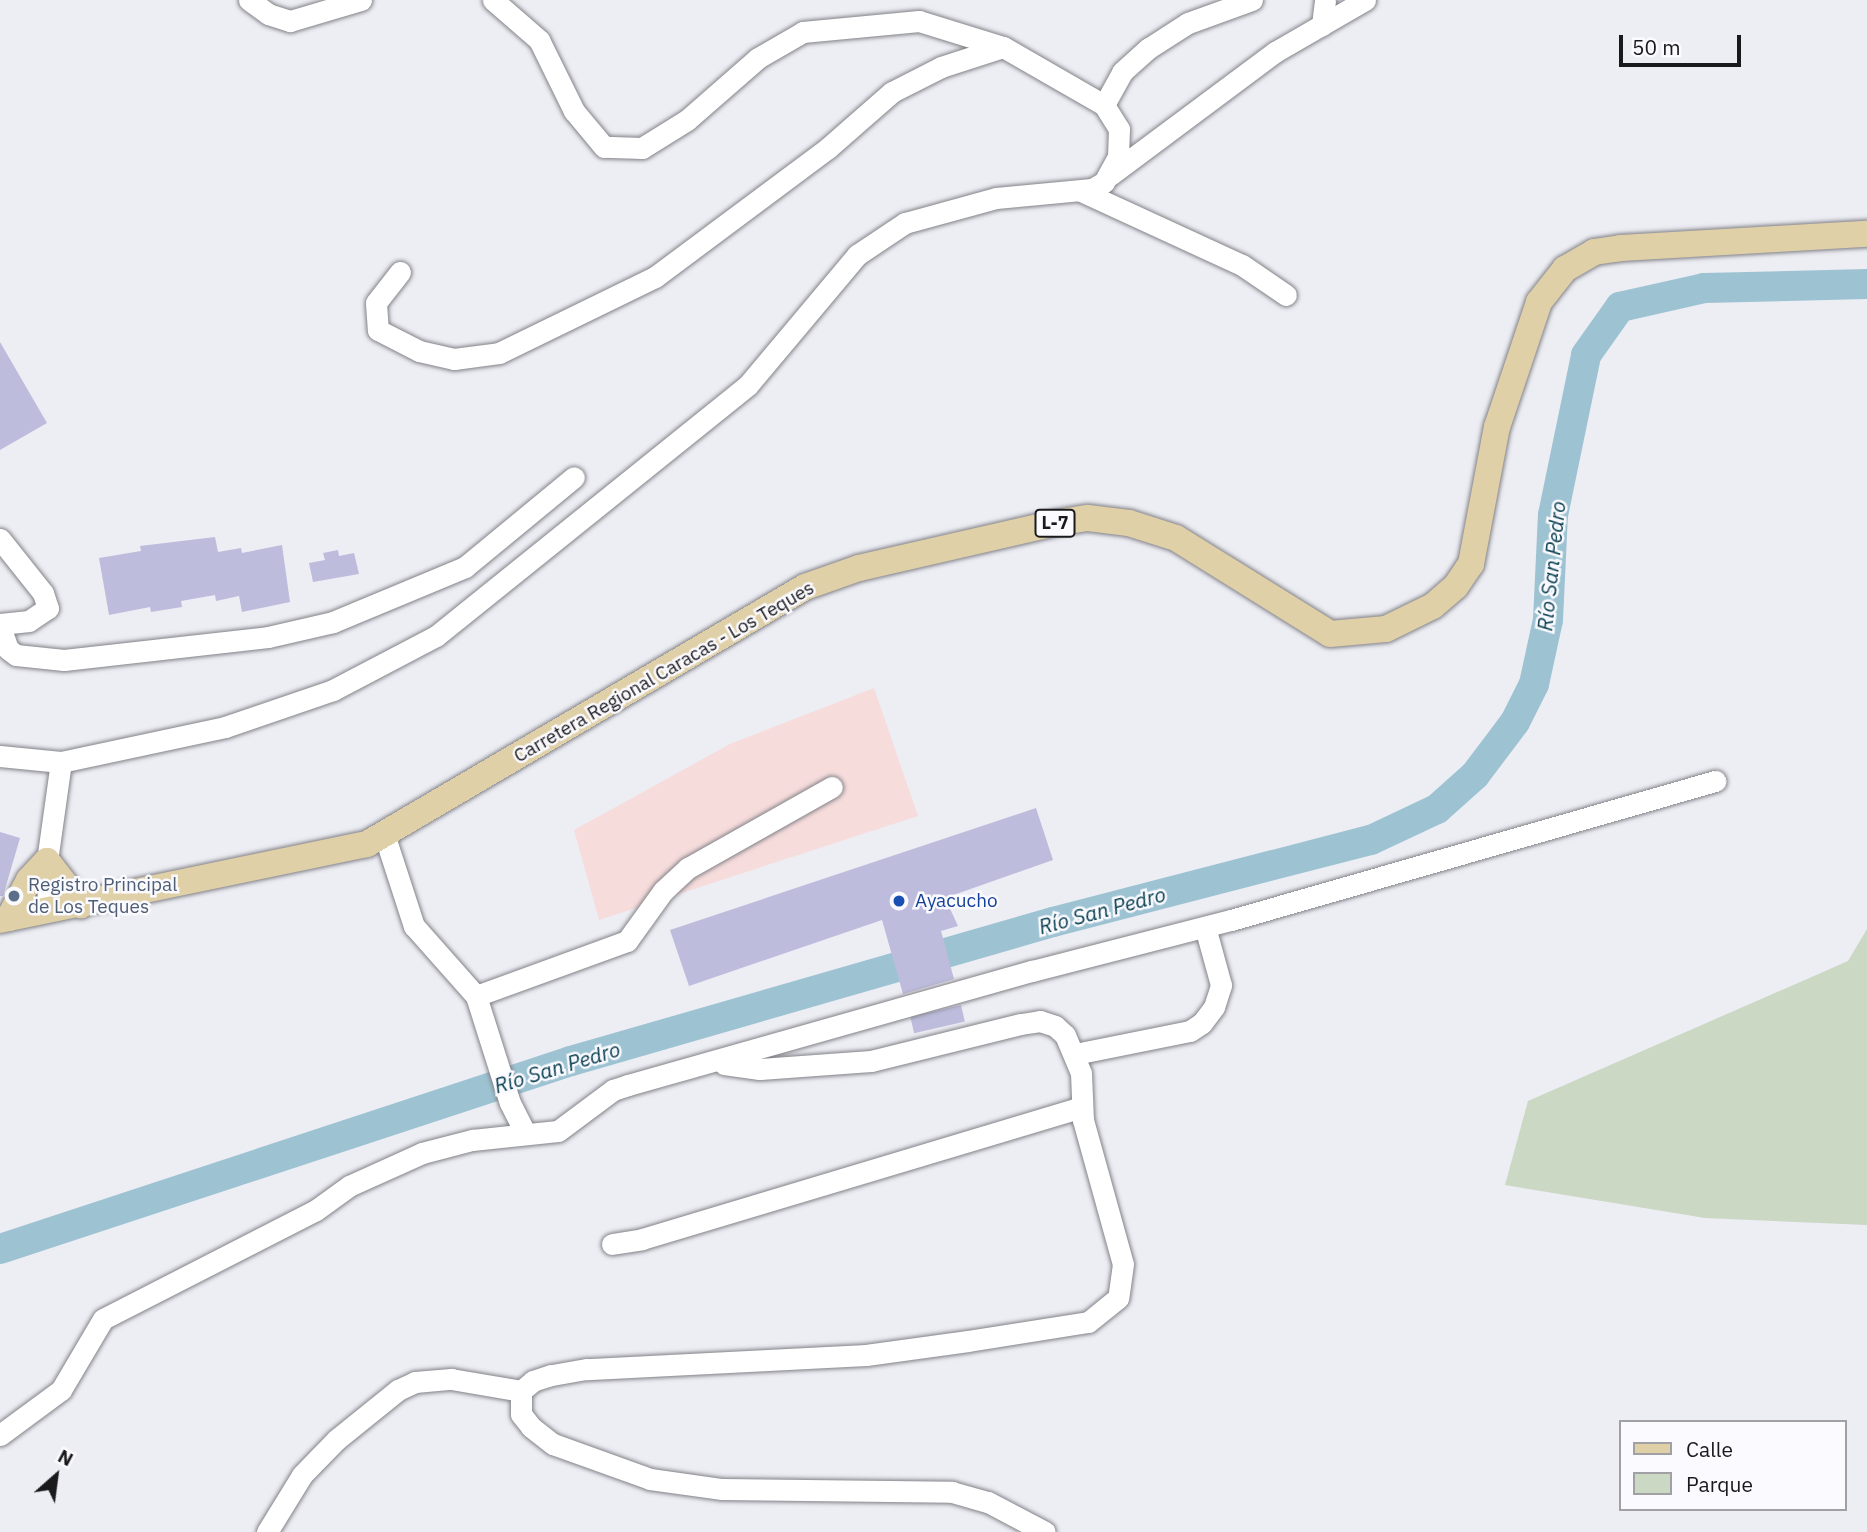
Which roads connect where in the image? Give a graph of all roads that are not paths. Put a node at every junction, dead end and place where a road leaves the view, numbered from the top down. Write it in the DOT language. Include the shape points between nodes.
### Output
graph roads {
  1 [pos="249,0"];
  2 [pos="361,0"];
  3 [pos="493,0"];
  4 [pos="1252,0"];
  5 [pos="1325,0"];
  6 [pos="1365,0"];
  7 [pos="1322,25"];
  8 [pos="1003,47"];
  9 [pos="1104,105"];
  10 [pos="1110,175"];
  11 [pos="1081,191"];
  12 [pos="1867,234"];
  13 [pos="400,272"];
  14 [pos="1286,295"];
  15 [pos="574,477"];
  16 [pos="0,539"];
  17 [pos="0,625"];
  18 [pos="0,756"];
  19 [pos="61,762"];
  20 [pos="1715,781"];
  21 [pos="832,787"];
  22 [pos="386,837"];
  23 [pos="47,860"];
  24 [pos="81,905"];
  25 [pos="48,911"];
  26 [pos="5,919"];
  27 [pos="1205,927"];
  28 [pos="476,996"];
  29 [pos="1075,1054"];
  30 [pos="715,1063"];
  31 [pos="1081,1107"];
  32 [pos="525,1132"];
  33 [pos="612,1244"];
  34 [pos="521,1391"];
  35 [pos="0,1435"];
  36 [pos="267,1532"];
  37 [pos="1045,1532"];
  1 -- 2 [label="street" via="268,14 290,20"];
  3 -- 8 [label="street" via="538,40 574,111 604,147 623,150 642,148 687,120 758,58 803,32 919,22"];
  4 -- 9 [label="street" via="1208,14 1158,41 1122,72"];
  5 -- 7 [label="street"];
  6 -- 7 [label="street"];
  7 -- 10 [label="street" via="1275,52"];
  8 -- 9 [label="street"];
  8 -- 13 [label="street" via="941,67 892,92 828,148 655,277 499,353 454,359 419,351 378,330 376,303"];
  9 -- 10 [label="street" via="1121,139"];
  10 -- 11 [label="street"];
  11 -- 14 [label="street" via="1242,265"];
  11 -- 19 [label="street" via="996,198 905,223 857,255 748,385 436,636 333,691 225,727"];
  12 -- 22 [label="main road, Carretera Regional Caracas - Los Teques / L-7" via="1621,248 1594,252 1565,269 1539,302 1497,427 1471,564 1456,586 1433,606 1386,629 1329,634 1176,538 1129,523 1088,518 1055,523 859,568 805,587"];
  15 -- 17 [label="street" via="465,567 333,622 268,637 64,660 16,655 8,649"];
  16 -- 17 [label="street" via="43,593 48,608 29,621"];
  18 -- 19 [label="street"];
  19 -- 23 [label="street"];
  20 -- 27 [label="street"];
  21 -- 28 [label="street" via="688,868 663,891 628,941"];
  22 -- 24 [label="main road, Carretera Regional Caracas - Los Teques / L-7"];
  22 -- 28 [label="street" via="414,926"];
  23 -- 24 [label="main road"];
  23 -- 25 [label="street"];
  23 -- 26 [label="main road"];
  24 -- 25 [label="main road, Carretera Regional Caracas - Los Teques / L-7"];
  25 -- 26 [label="main road, Carretera Regional Caracas - Los Teques / L-7"];
  27 -- 29 [label="street" via="1222,985 1202,1023 1190,1031"];
  27 -- 30 [label="street" via="1032,971"];
  28 -- 32 [label="street" via="510,1103"];
  29 -- 30 [label="street" via="1065,1035 1040,1021 871,1060 760,1069"];
  29 -- 31 [label="street" via="1081,1073"];
  30 -- 32 [label="street" via="613,1090 558,1131"];
  31 -- 33 [label="street" via="642,1240"];
  31 -- 34 [label="street" via="1123,1264 1118,1298 1088,1322 866,1355 586,1369 533,1381"];
  32 -- 35 [label="street" via="422,1153 371,1175 316,1210 117,1309 92,1332 55,1395"];
  34 -- 36 [label="street" via="451,1379 415,1382 398,1390 336,1440 302,1475"];
  34 -- 37 [label="street" via="522,1414 541,1437 650,1479 722,1489 952,1492 988,1502"];
}
